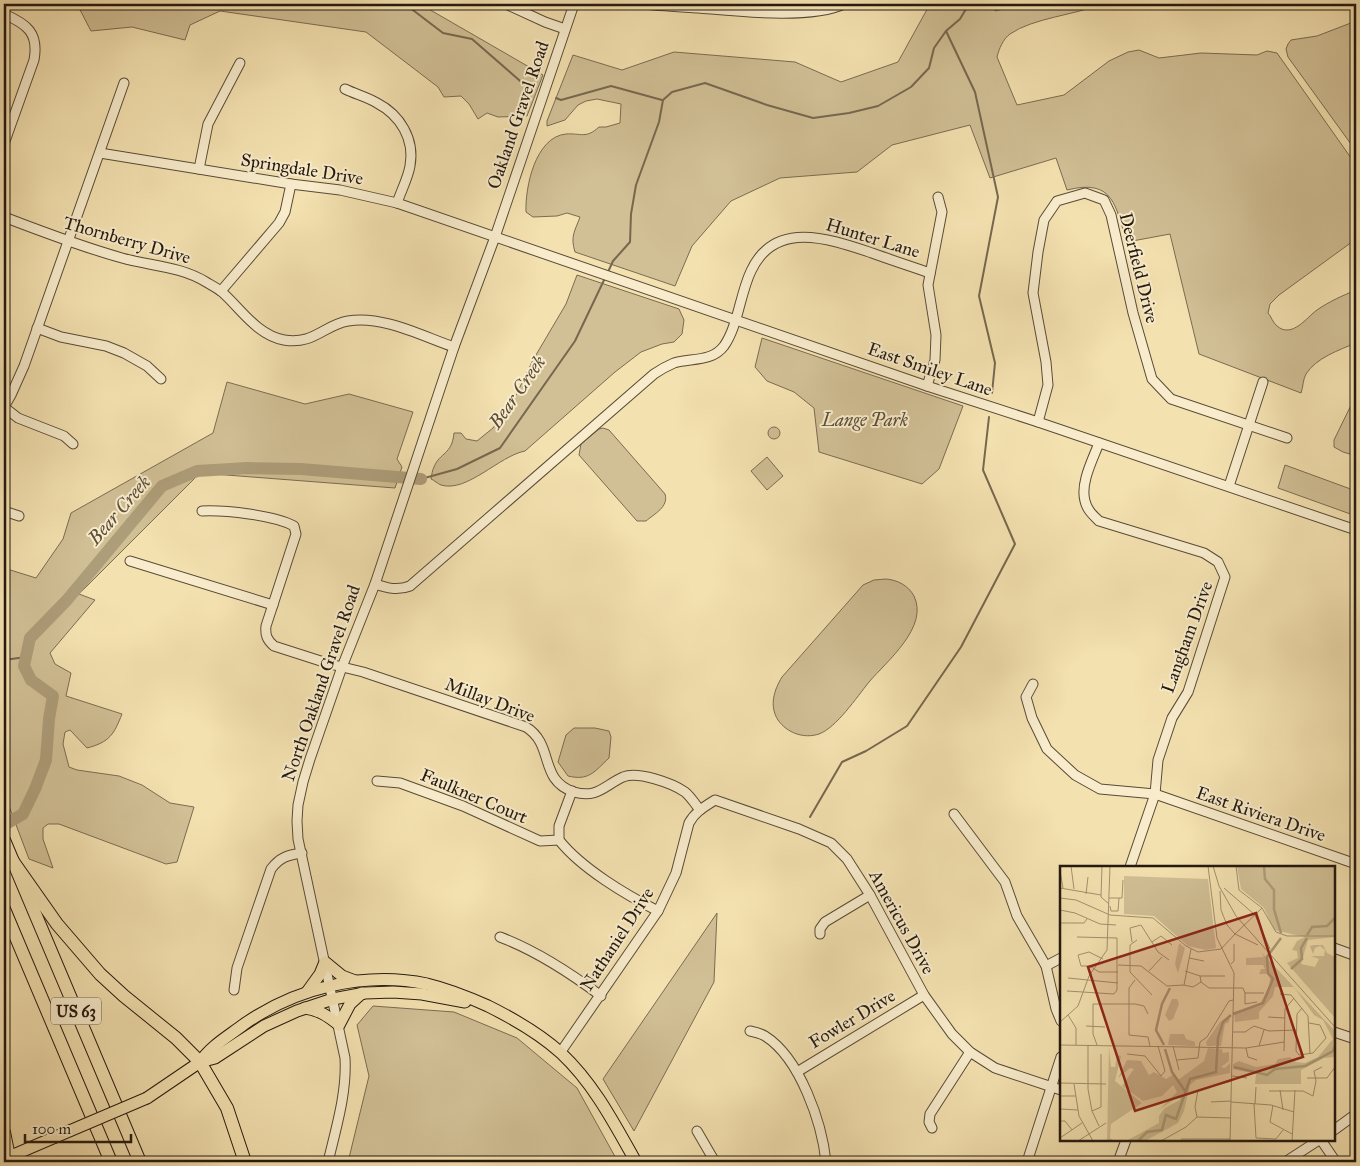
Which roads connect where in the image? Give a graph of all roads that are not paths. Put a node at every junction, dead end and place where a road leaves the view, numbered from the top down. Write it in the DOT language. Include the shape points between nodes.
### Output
graph roads {
  1 [pos="506,4"];
  2 [pos="574,4"];
  3 [pos="645,4"];
  4 [pos="844,4"];
  5 [pos="4,14"];
  6 [pos="565,29"];
  7 [pos="240,63"];
  8 [pos="124,83"];
  9 [pos="345,89"];
  10 [pos="4,144"];
  11 [pos="100,153"];
  12 [pos="199,169"];
  13 [pos="291,184"];
  14 [pos="938,197"];
  15 [pos="397,202"];
  16 [pos="4,217"];
  17 [pos="495,237"];
  18 [pos="68,241"];
  19 [pos="930,272"];
  20 [pos="221,291"];
  21 [pos="735,319"];
  22 [pos="37,328"];
  23 [pos="454,347"];
  24 [pos="161,379"];
  25 [pos="1264,382"];
  26 [pos="927,386"];
  27 [pos="4,407"];
  28 [pos="1038,422"];
  29 [pos="1249,425"];
  30 [pos="1287,438"];
  31 [pos="1099,442"];
  32 [pos="73,444"];
  33 [pos="1229,486"];
  34 [pos="4,511"];
  35 [pos="202,511"];
  36 [pos="19,516"];
  37 [pos="1356,530"];
  38 [pos="130,561"];
  39 [pos="374,584"];
  40 [pos="273,605"];
  41 [pos="342,667"];
  42 [pos="1033,684"];
  43 [pos="377,781"];
  44 [pos="572,791"];
  45 [pos="1154,794"];
  46 [pos="700,810"];
  47 [pos="954,814"];
  48 [pos="4,840"];
  49 [pos="559,840"];
  50 [pos="302,853"];
  51 [pos="12,860"];
  52 [pos="1356,864"];
  53 [pos="1130,866"];
  54 [pos="870,896"];
  55 [pos="4,909"];
  56 [pos="658,911"];
  57 [pos="820,934"];
  58 [pos="500,937"];
  59 [pos="1335,948"];
  60 [pos="1356,956"];
  61 [pos="1060,959"];
  62 [pos="325,962"];
  63 [pos="1046,966"];
  64 [pos="357,982"];
  65 [pos="330,986"];
  66 [pos="234,990"];
  67 [pos="308,992"];
  68 [pos="362,994"];
  69 [pos="924,995"];
  70 [pos="601,996"];
  71 [pos="333,999"];
  72 [pos="488,1007"];
  73 [pos="304,1008"];
  74 [pos="1060,1018"];
  75 [pos="339,1025"];
  76 [pos="750,1030"];
  77 [pos="1335,1032"];
  78 [pos="1356,1041"];
  79 [pos="970,1052"];
  80 [pos="560,1053"];
  81 [pos="200,1062"];
  82 [pos="1060,1065"];
  83 [pos="797,1072"];
  84 [pos="1057,1088"];
  85 [pos="1356,1114"];
  86 [pos="932,1128"];
  87 [pos="1335,1129"];
  88 [pos="697,1131"];
  89 [pos="4,1132"];
  90 [pos="1126,1141"];
  91 [pos="1318,1141"];
  92 [pos="1321,1141"];
  93 [pos="8,1159"];
  94 [pos="111,1162"];
  95 [pos="140,1162"];
  96 [pos="245,1162"];
  97 [pos="328,1162"];
  98 [pos="636,1162"];
  99 [pos="715,1162"];
  100 [pos="826,1162"];
  101 [pos="1027,1162"];
  102 [pos="1118,1162"];
  103 [pos="1285,1162"];
  104 [pos="1336,1162"];
  1 -- 6 [label="street"];
  2 -- 6 [label="street, Oakland Gravel Road"];
  3 -- 4 [label="street" via="777,13"];
  5 -- 10 [label="street" via="28,27 36,48"];
  6 -- 17 [label="street, Oakland Gravel Road"];
  7 -- 12 [label="street" via="208,124"];
  8 -- 11 [label="street"];
  9 -- 15 [label="street" via="393,113 405,129 410,147 410,166"];
  11 -- 12 [label="street, Springdale Drive"];
  11 -- 18 [label="street"];
  12 -- 13 [label="street, Springdale Drive"];
  13 -- 15 [label="street, Springdale Drive"];
  13 -- 20 [label="street" via="279,223"];
  14 -- 19 [label="street" via="942,212"];
  15 -- 17 [label="street, Springdale Drive"];
  16 -- 18 [label="street, Thornberry Drive"];
  17 -- 21 [label="street, East Smiley Lane"];
  17 -- 23 [label="street, North Oakland Gravel Road"];
  18 -- 20 [label="street, Thornberry Drive" via="124,259 185,272"];
  18 -- 22 [label="street"];
  19 -- 21 [label="street, Hunter Lane" via="833,240 791,238 774,244 760,256 751,271"];
  19 -- 26 [label="street" via="928,285 936,335 935,360"];
  20 -- 23 [label="street, Thornberry Drive" via="254,325 284,340 312,338 347,321 363,319 378,320"];
  21 -- 26 [label="street, East Smiley Lane"];
  21 -- 39 [label="street, Hunter Lane" via="724,346 717,352 674,364 654,374 410,586 393,589"];
  22 -- 24 [label="street" via="124,353 147,366"];
  22 -- 27 [label="street" via="24,366"];
  23 -- 39 [label="street, North Oakland Gravel Road"];
  25 -- 29 [label="street"];
  26 -- 28 [label="street, East Smiley Lane"];
  27 -- 32 [label="street" via="18,418 64,436"];
  28 -- 29 [label="street, Deerfield Drive" via="1048,385 1033,293 1044,220 1057,201 1085,193 1104,200 1111,215 1152,379 1171,399"];
  28 -- 31 [label="street, East Smiley Lane"];
  29 -- 30 [label="street, Deerfield Drive"];
  29 -- 33 [label="street"];
  31 -- 33 [label="street, East Smiley Lane"];
  31 -- 45 [label="street, Langham Drive" via="1085,480 1084,500 1089,511 1099,521 1204,553 1218,562 1225,578 1188,692 1172,718 1158,760"];
  33 -- 37 [label="street, East Smiley Lane"];
  34 -- 36 [label="street"];
  35 -- 40 [label="street" via="217,510 285,521 294,526 296,534"];
  38 -- 40 [label="street"];
  39 -- 41 [label="street, North Oakland Gravel Road"];
  40 -- 41 [label="street, Millay Drive" via="265,635 274,646"];
  41 -- 44 [label="street, Millay Drive" via="526,727 540,740 554,777"];
  41 -- 50 [label="street, North Oakland Gravel Road" via="303,782 297,821"];
  42 -- 45 [label="street, East Riviera Drive" via="1026,697 1032,718 1047,749 1075,775 1100,789"];
  43 -- 49 [label="street, Faulkner Court" via="400,783 540,841"];
  44 -- 46 [label="street" via="597,792 621,778 636,775 679,788"];
  44 -- 49 [label="street" via="559,826"];
  45 -- 52 [label="street, East Riviera Drive"];
  45 -- 53 [label="street, Langham Drive"];
  46 -- 54 [label="street, Americus Drive" via="715,800 799,828 831,843 847,859"];
  46 -- 56 [label="street, Nathaniel Drive" via="689,823 676,872"];
  47 -- 63 [label="street" via="1005,882 1016,916"];
  48 -- 51 [label="highway, US 63"];
  49 -- 56 [label="street" via="570,854 632,898"];
  50 -- 62 [label="street, North Oakland Gravel Road"];
  50 -- 66 [label="street" via="286,855 271,869 237,968"];
  51 -- 81 [label="highway" via="57,924 100,974"];
  51 -- 95 [label="highway, US 63"];
  54 -- 57 [label="street" via="825,922"];
  54 -- 69 [label="street, Americus Drive"];
  55 -- 94 [label="highway, US 63"];
  56 -- 70 [label="street, Nathaniel Drive"];
  58 -- 70 [label="street" via="544,957"];
  59 -- 60 [label="street"];
  61 -- 63 [label="street"];
  62 -- 64 [label="main road" via="342,976"];
  62 -- 65 [label="street, North Oakland Gravel Road"];
  62 -- 67 [label="main road"];
  63 -- 74 [label="street"];
  64 -- 65 [label="main road"];
  64 -- 72 [label="main road" via="383,980 428,984 472,998"];
  65 -- 67 [label="main road"];
  65 -- 71 [label="street, North Oakland Gravel Road"];
  67 -- 81 [label="main road" via="250,1020 208,1050"];
  68 -- 71 [label="main road"];
  68 -- 72 [label="main road" via="422,994"];
  68 -- 75 [label="main road" via="350,1004"];
  69 -- 79 [label="street, Americus Drive" via="952,1034"];
  69 -- 83 [label="street, Fowler Drive"];
  70 -- 80 [label="street, Nathaniel Drive"];
  71 -- 73 [label="main road"];
  71 -- 75 [label="street, North Oakland Gravel Road"];
  72 -- 80 [label="main road" via="515,1020"];
  73 -- 75 [label="main road" via="323,1014"];
  73 -- 81 [label="main road" via="264,1026 214,1058"];
  75 -- 97 [label="street, North Oakland Gravel Road" via="346,1073"];
  76 -- 83 [label="street" via="776,1044"];
  77 -- 78 [label="street"];
  79 -- 84 [label="street, Americus Drive" via="995,1068"];
  79 -- 86 [label="street" via="930,1114"];
  80 -- 98 [label="main road" via="592,1088"];
  81 -- 93 [label="main road, bridge" via="148,1098"];
  81 -- 96 [label="highway" via="227,1108"];
  82 -- 84 [label="street"];
  83 -- 100 [label="street" via="815,1112 824,1141"];
  84 -- 101 [label="street"];
  85 -- 87 [label="street"];
  88 -- 99 [label="street"];
  89 -- 93 [label="highway"];
  90 -- 102 [label="street"];
  91 -- 103 [label="street"];
  92 -- 104 [label="street"];
}
